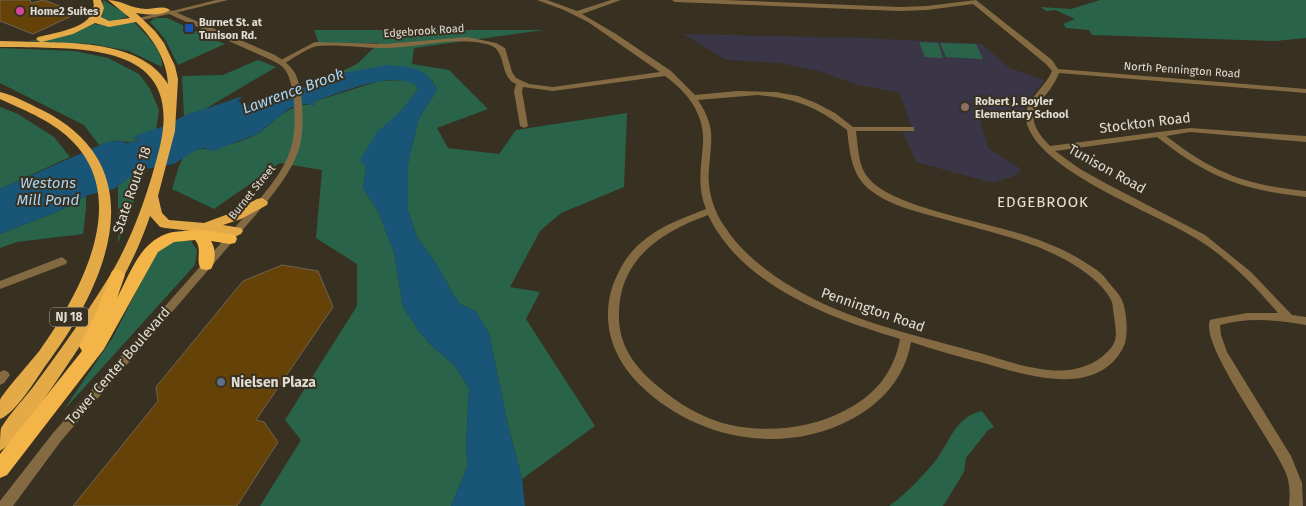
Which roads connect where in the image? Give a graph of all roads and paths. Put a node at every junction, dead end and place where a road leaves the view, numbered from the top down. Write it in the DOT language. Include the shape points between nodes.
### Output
graph roads {
  1 [pos="98,0"];
  2 [pos="112,0"];
  3 [pos="207,0"];
  4 [pos="225,0"];
  5 [pos="540,0"];
  6 [pos="618,0"];
  7 [pos="676,0"];
  8 [pos="973,1"];
  9 [pos="126,9"];
  10 [pos="168,11"];
  11 [pos="578,13"];
  12 [pos="96,17"];
  13 [pos="138,19"];
  14 [pos="0,40"];
  15 [pos="0,44"];
  16 [pos="281,62"];
  17 [pos="1056,71"];
  18 [pos="668,73"];
  19 [pos="520,84"];
  20 [pos="1306,91"];
  21 [pos="0,95"];
  22 [pos="693,98"];
  23 [pos="170,108"];
  24 [pos="524,126"];
  25 [pos="851,129"];
  26 [pos="911,129"];
  27 [pos="1158,134"];
  28 [pos="1306,139"];
  29 [pos="1048,149"];
  30 [pos="156,181"];
  31 [pos="1306,194"];
  32 [pos="151,195"];
  33 [pos="262,202"];
  34 [pos="711,211"];
  35 [pos="200,231"];
  36 [pos="233,235"];
  37 [pos="62,261"];
  38 [pos="206,265"];
  39 [pos="117,276"];
  40 [pos="0,285"];
  41 [pos="1288,317"];
  42 [pos="1306,321"];
  43 [pos="906,337"];
  44 [pos="53,400"];
  45 [pos="0,412"];
  46 [pos="0,443"];
  47 [pos="0,469"];
  48 [pos="5,506"];
  49 [pos="1296,506"];
  1 -- 12 [label="highway" via="100,8"];
  2 -- 9 [label="highway"];
  3 -- 10 [label="street"];
  4 -- 10 [label="street"];
  5 -- 11 [label="street, Pennington Road"];
  6 -- 11 [label="street"];
  7 -- 8 [label="street" via="900,9"];
  8 -- 17 [label="street"];
  9 -- 10 [label="highway"];
  9 -- 13 [label="highway"];
  10 -- 13 [label="street"];
  10 -- 16 [label="street"];
  11 -- 18 [label="street, Pennington Road"];
  12 -- 13 [label="highway" via="106,24"];
  12 -- 14 [label="highway" via="78,29 57,36"];
  13 -- 23 [label="highway" via="159,43 170,68 174,81"];
  15 -- 23 [label="highway, State Route 18 / NJ 18" via="85,47 131,58 159,78"];
  16 -- 19 [label="street, Edgebrook Road" via="314,44 393,46 467,39 494,44 502,50 508,72"];
  16 -- 33 [label="street, Burnet Street" via="292,75 296,88 298,137 285,171"];
  17 -- 20 [label="street, North Pennington Road"];
  17 -- 29 [label="street, Tunison Road" via="1034,102 1030,116 1034,131"];
  18 -- 19 [label="street" via="554,89"];
  18 -- 22 [label="street, Pennington Road"];
  19 -- 24 [label="street" via="518,91"];
  21 -- 45 [label="highway, State Route 18 / NJ 18" via="48,119 86,149 103,184 105,208 99,250 73,312 43,358"];
  22 -- 25 [label="street" via="748,92 782,94 818,106"];
  22 -- 34 [label="street, Pennington Road" via="706,127 708,150 704,173"];
  23 -- 30 [label="highway, State Route 18 / NJ 18"];
  25 -- 26 [label="street"];
  25 -- 43 [label="street, Pennington Road" via="856,167 884,196 1030,240 1082,264 1111,291 1118,302 1123,324 1115,351 1103,363 1069,374 1022,370"];
  27 -- 28 [label="street, Stockton Road" via="1201,130"];
  27 -- 29 [label="street, Stockton Road"];
  27 -- 31 [label="street" via="1187,158 1222,176 1268,190"];
  29 -- 41 [label="street, Tunison Road" via="1088,178 1201,236 1246,272"];
  30 -- 32 [label="highway, State Route 18 / NJ 18"];
  32 -- 35 [label="highway" via="156,215 162,222"];
  32 -- 39 [label="highway, State Route 18 / NJ 18"];
  33 -- 35 [label="highway"];
  33 -- 36 [label="street, Burnet Street"];
  34 -- 43 [label="street, Pennington Road" via="724,234 739,251 780,285 827,310"];
  34 -- 43 [label="street" via="680,222 651,238 629,260 618,285 613,321 616,341 639,377 662,398 714,425 741,431 772,434 830,425 849,416 881,391 894,375"];
  35 -- 36 [label="highway"];
  35 -- 38 [label="highway" via="206,244"];
  35 -- 44 [label="highway" via="170,238 150,252 105,334"];
  36 -- 38 [label="street, Tower Center Boulevard"];
  37 -- 40 [label="street"];
  38 -- 48 [label="street, Tower Center Boulevard" via="57,437"];
  39 -- 44 [label="highway" via="96,329"];
  39 -- 46 [label="highway, State Route 18 / NJ 18" via="57,369"];
  41 -- 42 [label="street"];
  41 -- 49 [label="street" via="1220,320 1212,329 1220,349 1293,474"];
  44 -- 47 [label="highway"];
}
